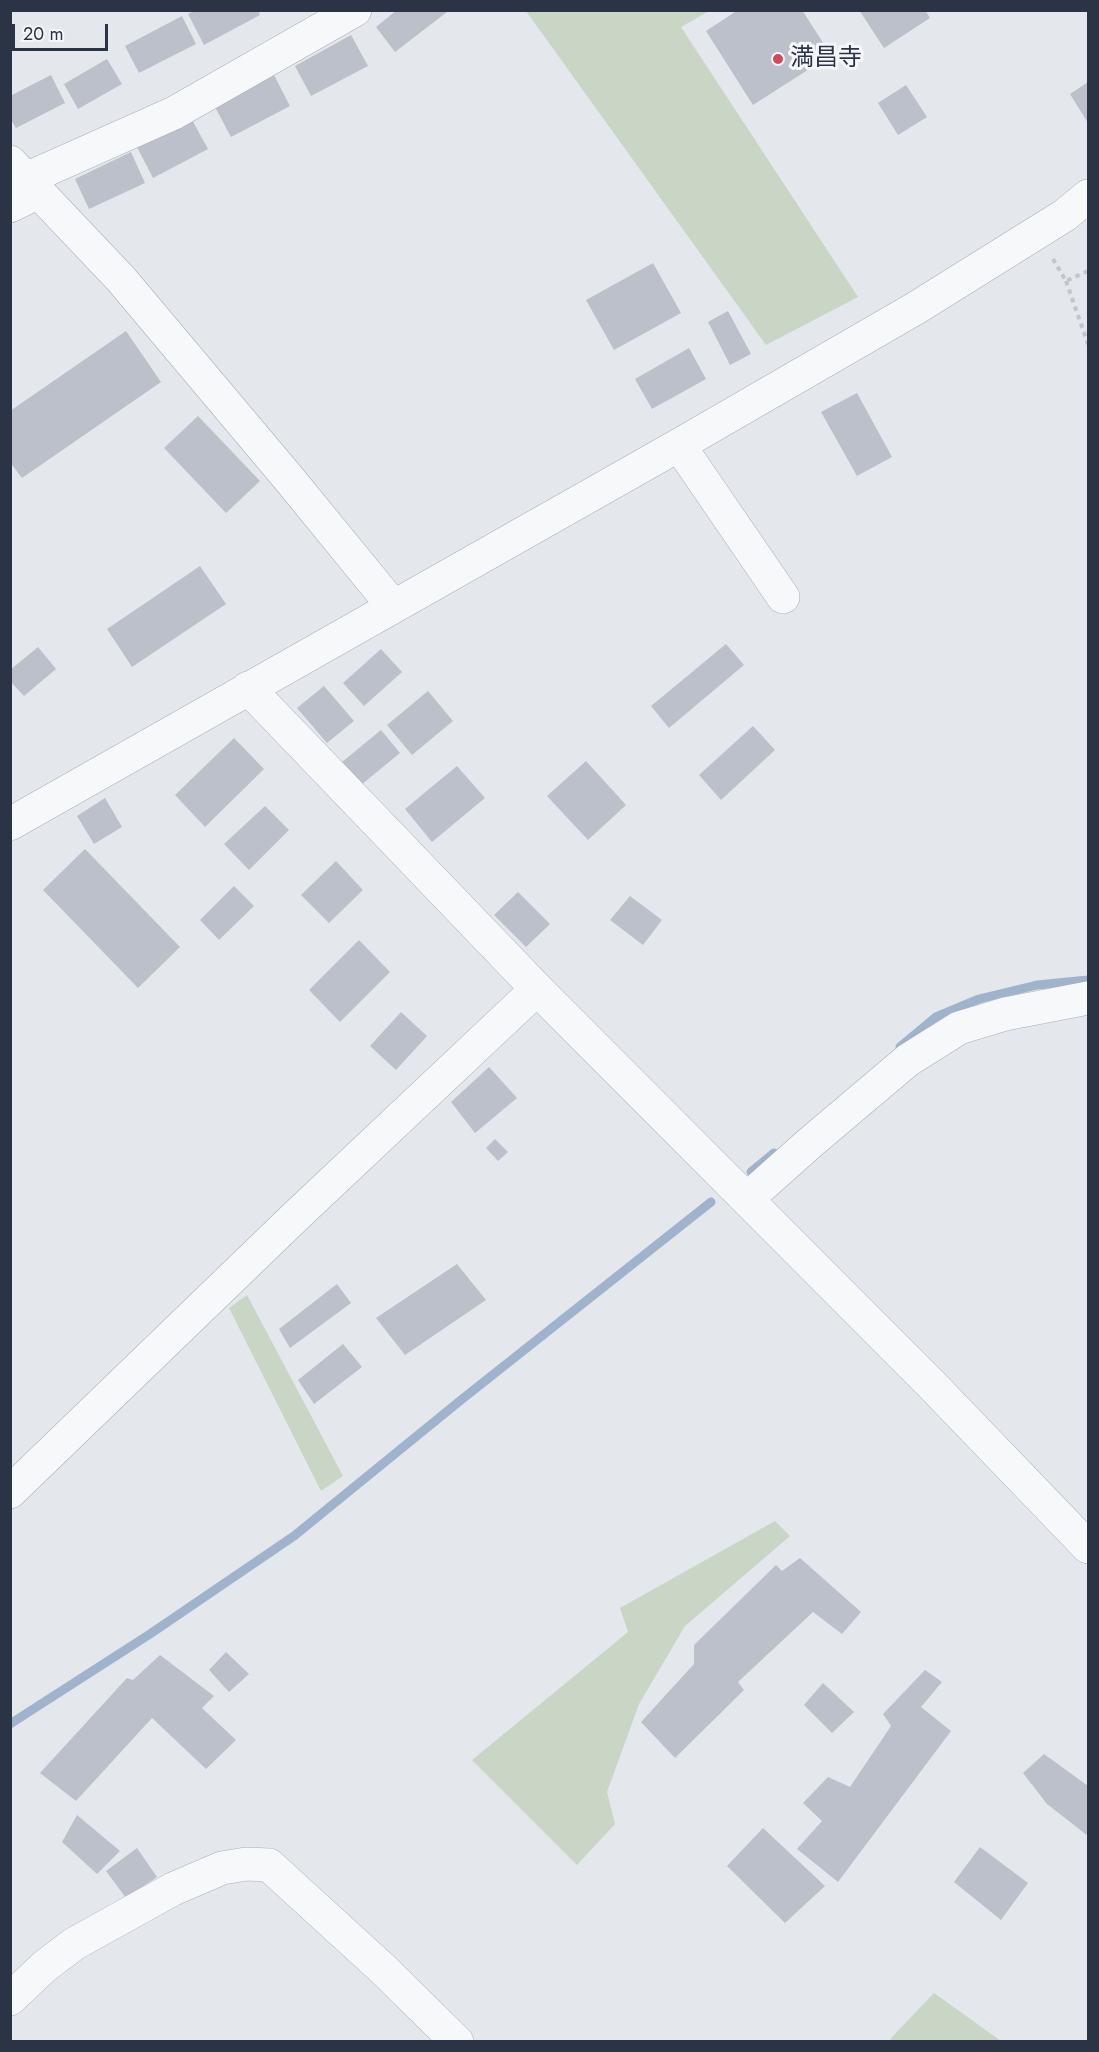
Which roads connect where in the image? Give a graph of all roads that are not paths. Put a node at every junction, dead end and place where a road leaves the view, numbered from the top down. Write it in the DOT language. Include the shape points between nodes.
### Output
graph roads {
  1 [pos="355,10"];
  2 [pos="21,185"];
  3 [pos="1089,196"];
  4 [pos="679,445"];
  5 [pos="783,597"];
  6 [pos="393,606"];
  7 [pos="248,688"];
  8 [pos="10,824"];
  9 [pos="537,989"];
  10 [pos="1089,998"];
  11 [pos="747,1199"];
  12 [pos="10,1492"];
  13 [pos="1089,1547"];
  14 [pos="10,1999"];
  15 [pos="457,2042"];
  1 -- 2 [label="street" via="174,113"];
  2 -- 6 [label="street" via="121,279"];
  3 -- 4 [label="street" via="916,308"];
  4 -- 5 [label="street"];
  4 -- 6 [label="street"];
  6 -- 7 [label="street"];
  7 -- 8 [label="street"];
  7 -- 9 [label="street"];
  9 -- 11 [label="street"];
  9 -- 12 [label="street"];
  10 -- 11 [label="street" via="1005,1014 959,1028 908,1060"];
  11 -- 13 [label="street"];
  14 -- 15 [label="street" via="74,1944 173,1888 222,1868 269,1865 368,1954"];
}
